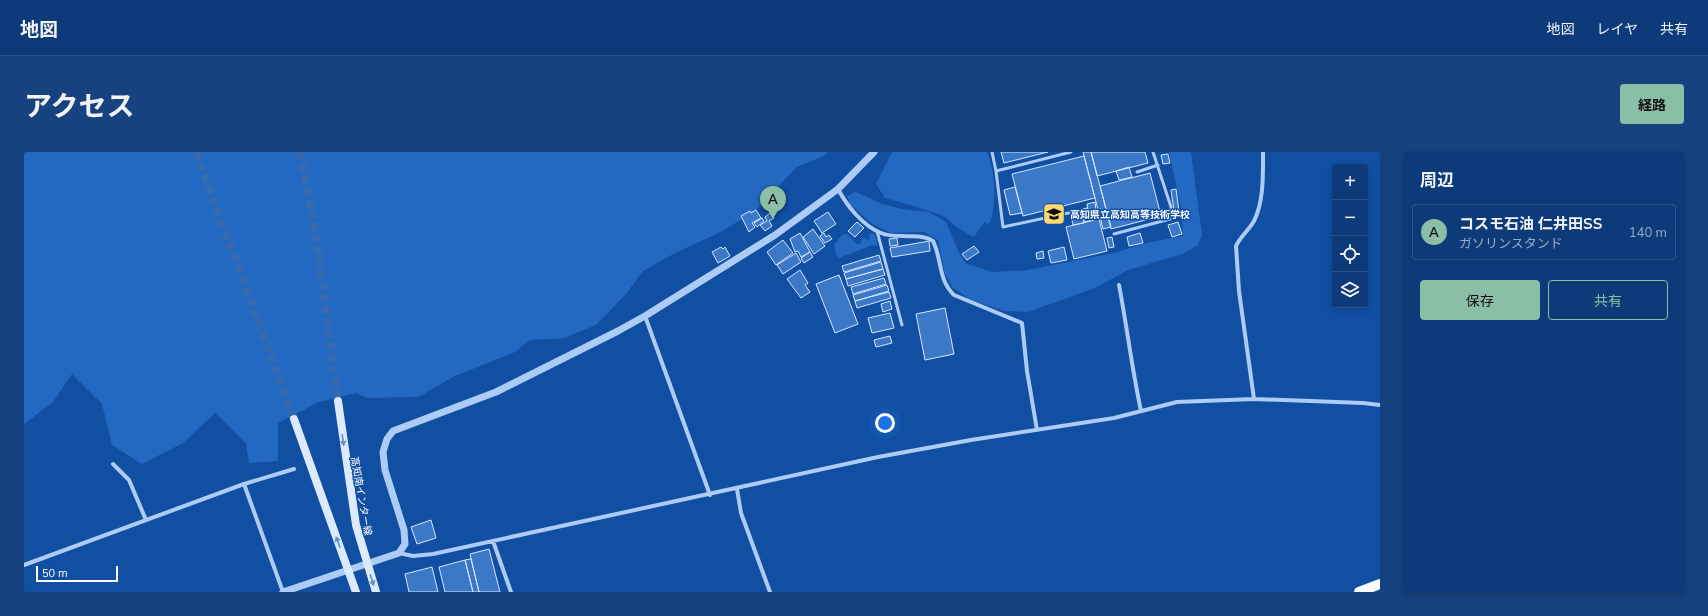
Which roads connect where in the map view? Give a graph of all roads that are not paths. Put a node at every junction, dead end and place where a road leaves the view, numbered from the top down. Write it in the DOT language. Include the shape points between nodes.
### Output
graph roads {
  1 [pos="874,152"];
  2 [pos="992,152"];
  3 [pos="1071,152"];
  4 [pos="1154,152"];
  5 [pos="1263,152"];
  6 [pos="1158,165"];
  7 [pos="996,171"];
  8 [pos="1137,172"];
  9 [pos="838,189"];
  10 [pos="1087,209"];
  11 [pos="878,231"];
  12 [pos="1114,234"];
  13 [pos="1119,285"];
  14 [pos="645,316"];
  15 [pos="902,325"];
  16 [pos="1254,399"];
  17 [pos="338,401"];
  18 [pos="1380,405"];
  19 [pos="1142,411"];
  20 [pos="294,419"];
  21 [pos="1037,430"];
  22 [pos="113,464"];
  23 [pos="294,468"];
  24 [pos="244,484"];
  25 [pos="737,489"];
  26 [pos="710,495"];
  27 [pos="146,520"];
  28 [pos="493,541"];
  29 [pos="399,553"];
  30 [pos="367,563"];
  31 [pos="24,565"];
  32 [pos="348,570"];
  33 [pos="1380,584"];
  34 [pos="283,592"];
  35 [pos="356,592"];
  36 [pos="376,592"];
  37 [pos="511,592"];
  38 [pos="770,592"];
  39 [pos="1359,592"];
  1 -- 9 [label="street"];
  2 -- 7 [label="lane"];
  3 -- 7 [label="lane"];
  4 -- 6 [label="lane"];
  5 -- 16 [label="street" via="1259,208 1253,222 1236,246 1239,291"];
  6 -- 8 [label="lane"];
  6 -- 12 [label="lane" via="1171,207 1170,219"];
  7 -- 10 [label="lane" via="1003,226"];
  9 -- 11 [label="street" via="856,214"];
  9 -- 14 [label="street" via="775,235"];
  11 -- 15 [label="lane"];
  11 -- 21 [label="street" via="890,235 930,238 935,244 944,282 951,293 1022,323"];
  13 -- 19 [label="street" via="1133,374"];
  14 -- 26 [label="street"];
  14 -- 29 [label="street" via="496,392 393,431 383,452 385,470 404,530 405,544"];
  16 -- 18 [label="street"];
  16 -- 19 [label="street" via="1176,402"];
  17 -- 30 [label="main road, 高知南インター線, one-way" via="352,505"];
  19 -- 21 [label="street"];
  32 -- 20 [label="main road, one-way"];
  21 -- 25 [label="street" via="878,457"];
  22 -- 27 [label="street" via="129,480"];
  23 -- 24 [label="street"];
  24 -- 27 [label="street"];
  24 -- 34 [label="street"];
  25 -- 26 [label="street"];
  25 -- 38 [label="street" via="741,513"];
  26 -- 28 [label="street"];
  27 -- 31 [label="street"];
  28 -- 29 [label="street" via="433,554 413,556"];
  28 -- 37 [label="street"];
  29 -- 30 [label="street"];
  30 -- 32 [label="street"];
  30 -- 36 [label="main road, 高知南インター線, one-way"];
  32 -- 34 [label="street"];
  32 -- 35 [label="main road"];
  33 -- 39 [label="main road"];
}
